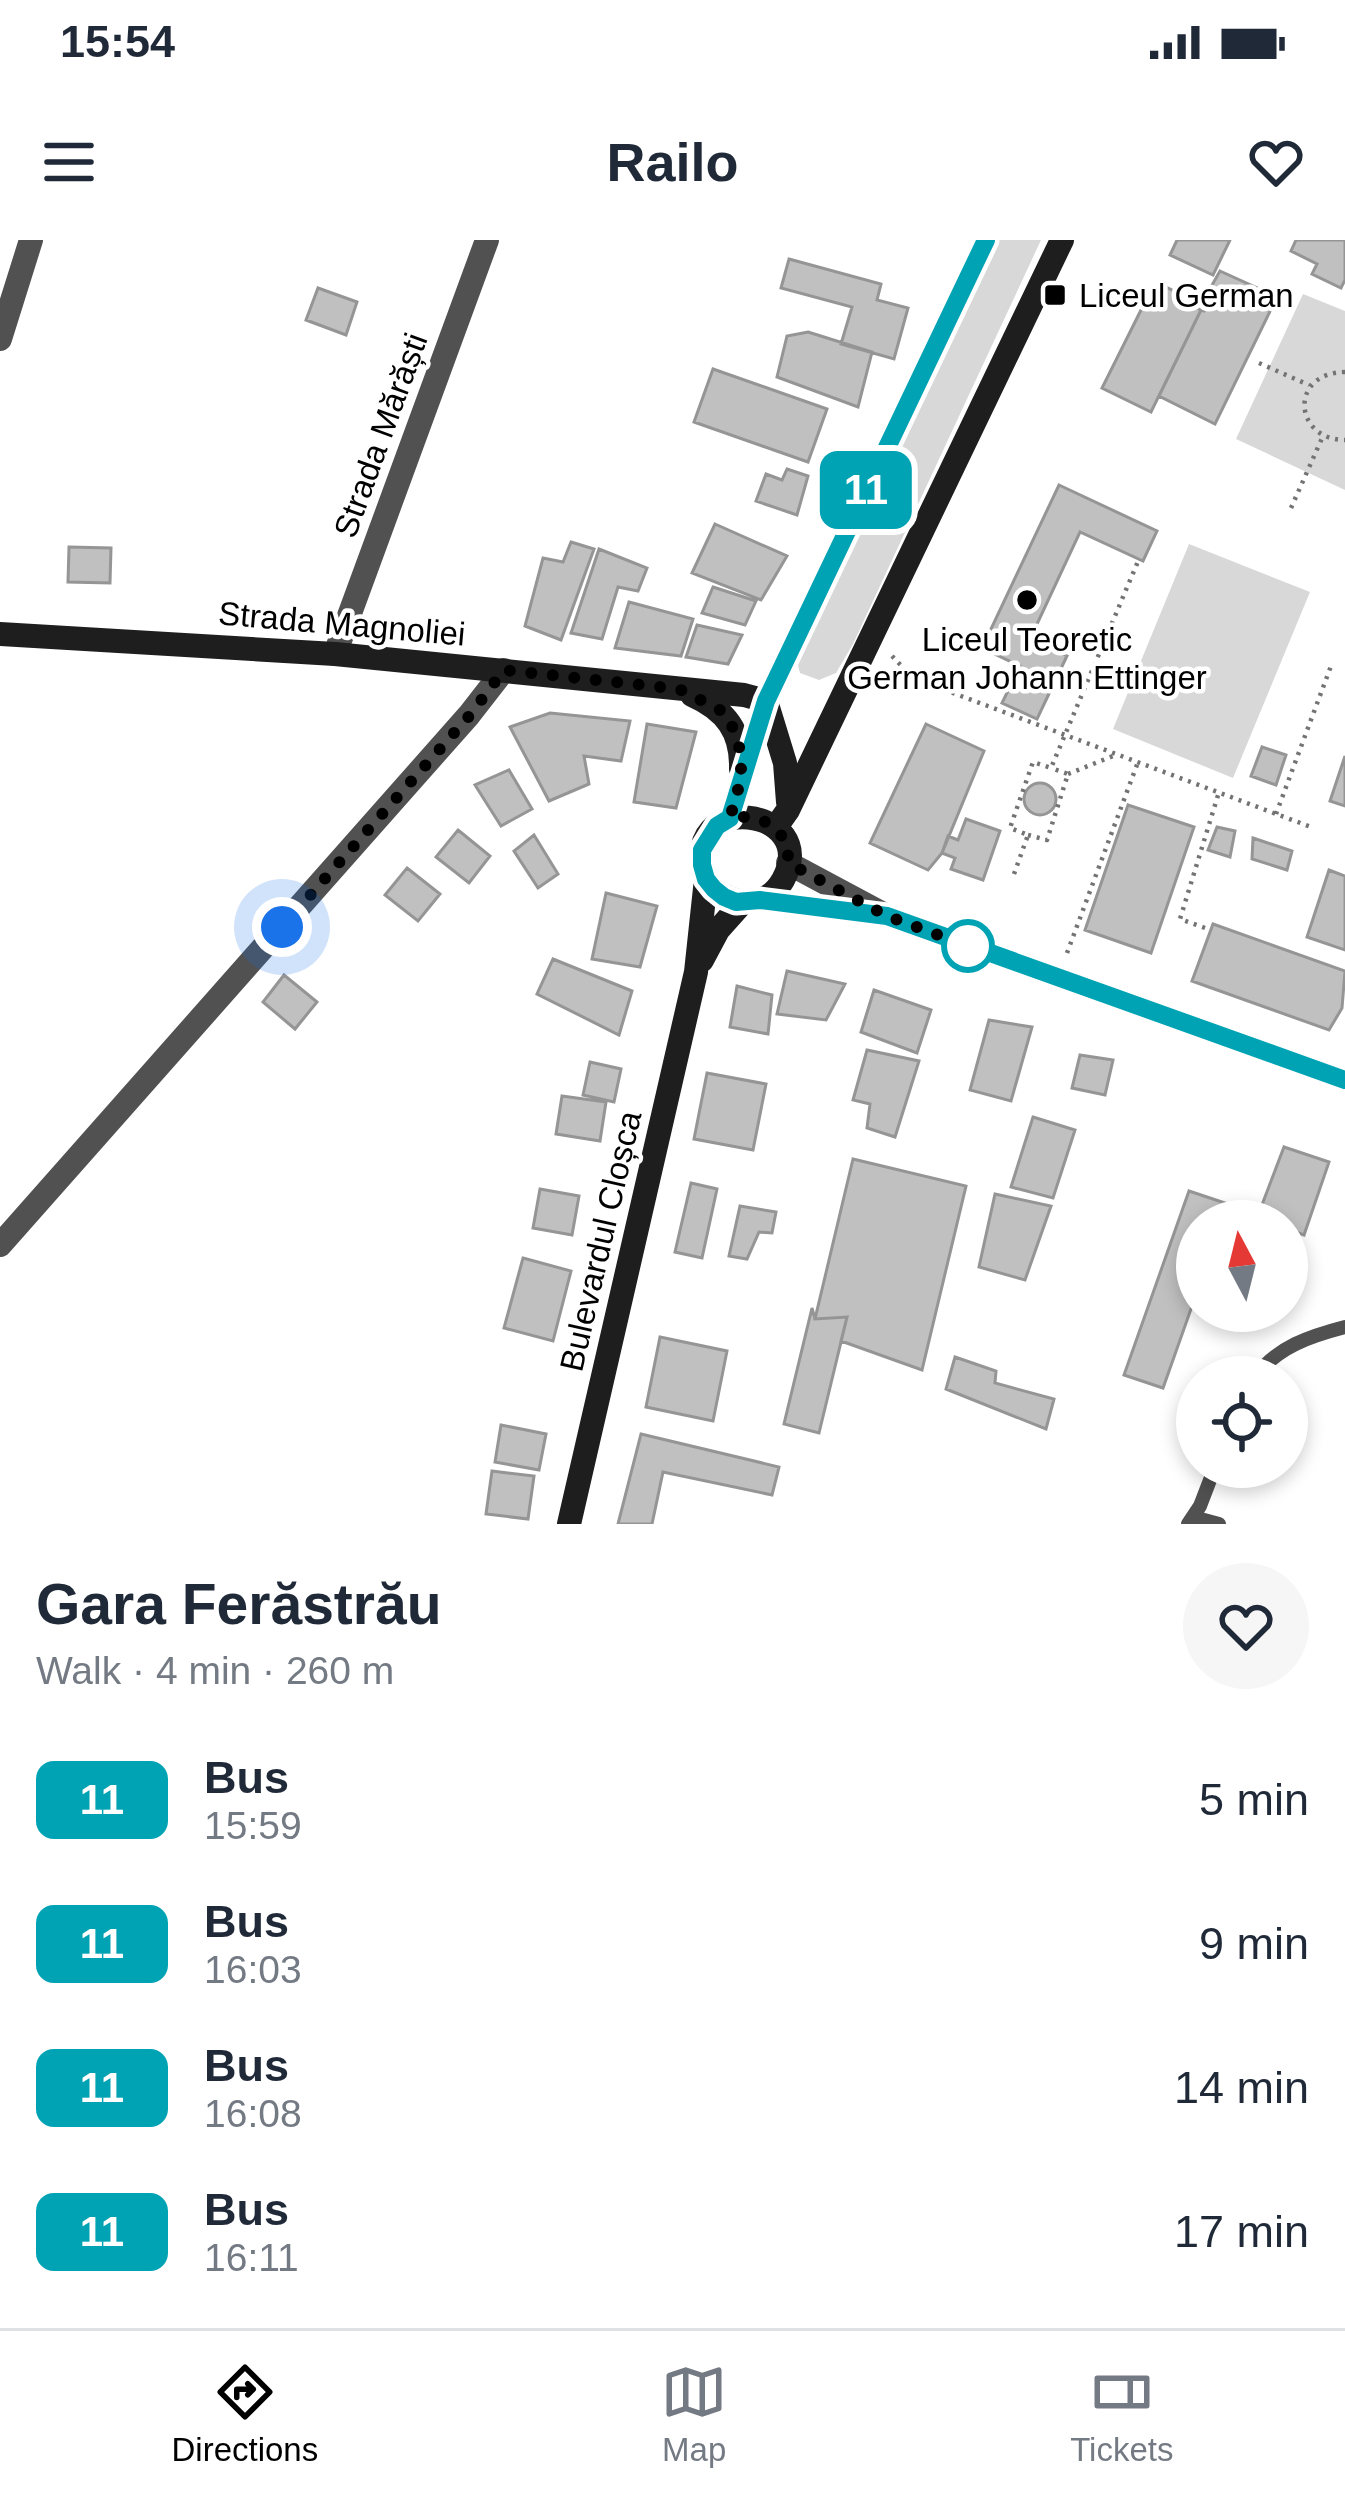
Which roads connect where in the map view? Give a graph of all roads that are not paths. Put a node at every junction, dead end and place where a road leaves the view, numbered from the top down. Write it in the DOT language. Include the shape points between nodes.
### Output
graph roads {
  1 [pos="31,240"];
  2 [pos="487,240"];
  3 [pos="986,240"];
  4 [pos="1062,240"];
  5 [pos="0,339"];
  6 [pos="0,634"];
  7 [pos="335,654"];
  8 [pos="504,670"];
  9 [pos="679,689"];
  10 [pos="766,701"];
  11 [pos="741,779"];
  12 [pos="730,818"];
  13 [pos="782,819"];
  14 [pos="788,863"];
  15 [pos="706,879"];
  16 [pos="752,901"];
  17 [pos="887,916"];
  18 [pos="696,972"];
  19 [pos="1345,1081"];
  20 [pos="0,1245"];
  21 [pos="1345,1327"];
  22 [pos="1275,1356"];
  23 [pos="1207,1488"];
  24 [pos="1190,1520"];
  25 [pos="569,1524"];
  26 [pos="1219,1524"];
  1 -- 5 [label="street"];
  2 -- 7 [label="street, Strada Mărăști"];
  3 -- 10 [label="main road, Bulevardul Cloșca"];
  4 -- 13 [label="main road"];
  6 -- 7 [label="main road, Strada Magnoliei"];
  7 -- 8 [label="main road, Strada Magnoliei"];
  8 -- 9 [label="main road, Strada Magnoliei"];
  8 -- 20 [label="street"];
  9 -- 10 [label="main road, Strada Magnoliei"];
  9 -- 11 [label="main road, Strada Magnoliei" via="730,720"];
  10 -- 11 [label="main road, Bulevardul Cloșca"];
  10 -- 13 [label="main road" via="785,763"];
  11 -- 12 [label="main road, Bulevardul Cloșca"];
  12 -- 13 [label="main road"];
  12 -- 15 [label="main road, Bulevardul Cloșca" via="702,850"];
  13 -- 14 [label="main road"];
  14 -- 16 [label="main road, Bulevardul Cloșca" via="780,885"];
  14 -- 17 [label="street"];
  15 -- 16 [label="main road" via="724,897"];
  15 -- 18 [label="main road, Bulevardul Cloșca"];
  16 -- 17 [label="street"];
  16 -- 18 [label="main road, Bulevardul Cloșca" via="718,930"];
  17 -- 19 [label="street"];
  18 -- 25 [label="main road, Bulevardul Cloșca"];
  21 -- 22 [label="lane"];
  23 -- 24 [label="lane"];
  24 -- 26 [label="lane"];
}
